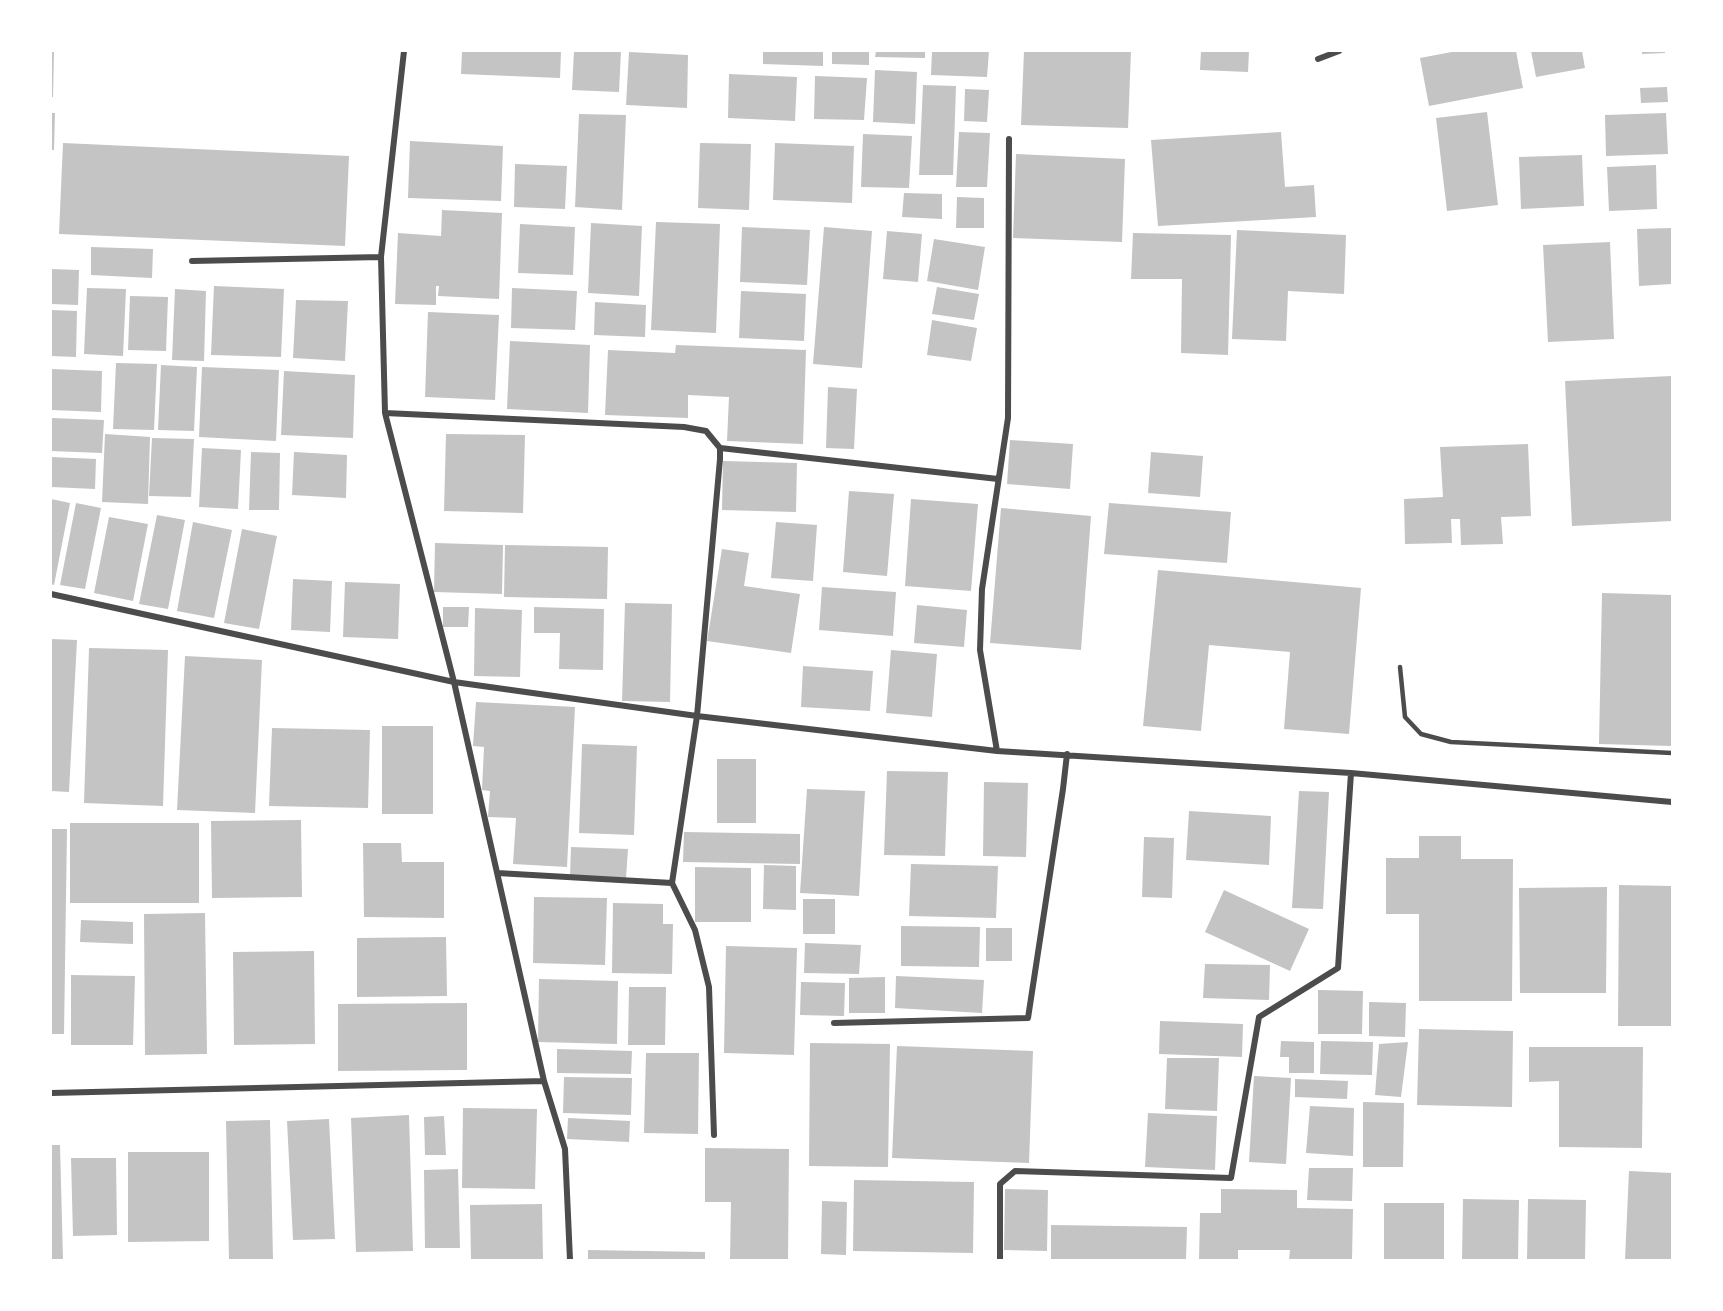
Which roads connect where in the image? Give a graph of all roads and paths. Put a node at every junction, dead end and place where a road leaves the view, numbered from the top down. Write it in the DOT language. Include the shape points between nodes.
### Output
graph roads {
  1 [pos="404,51"];
  2 [pos="1339,51"];
  3 [pos="1318,59"];
  4 [pos="1009,139"];
  5 [pos="381,256"];
  6 [pos="192,261"];
  7 [pos="385,413"];
  8 [pos="720,448"];
  9 [pos="998,479"];
  10 [pos="51,594"];
  11 [pos="1400,667"];
  12 [pos="453,682"];
  13 [pos="697,716"];
  14 [pos="997,751"];
  15 [pos="1672,753"];
  16 [pos="1067,754"];
  17 [pos="1351,773"];
  18 [pos="1672,802"];
  19 [pos="497,873"];
  20 [pos="672,883"];
  21 [pos="834,1023"];
  22 [pos="544,1082"];
  23 [pos="51,1093"];
  24 [pos="714,1135"];
  25 [pos="570,1260"];
  26 [pos="1000,1260"];
  1 -- 5 [label="street"];
  2 -- 3 [label="street"];
  4 -- 9 [label="street" via="1008,418"];
  5 -- 6 [label="street"];
  5 -- 7 [label="street"];
  7 -- 8 [label="street" via="684,427 706,431"];
  7 -- 12 [label="street"];
  8 -- 9 [label="street"];
  8 -- 13 [label="street"];
  9 -- 14 [label="street" via="982,589 980,650"];
  10 -- 12 [label="street"];
  11 -- 15 [label="lane" via="1405,717 1421,734 1450,742"];
  12 -- 13 [label="street"];
  12 -- 19 [label="street"];
  13 -- 14 [label="street"];
  13 -- 20 [label="street"];
  14 -- 16 [label="street"];
  16 -- 17 [label="street"];
  16 -- 21 [label="street" via="1028,1018"];
  17 -- 18 [label="street"];
  17 -- 26 [label="street" via="1338,968 1259,1017 1231,1178 1015,1171 1000,1184"];
  19 -- 20 [label="street"];
  19 -- 22 [label="street"];
  20 -- 24 [label="street" via="695,930 709,987"];
  22 -- 23 [label="street"];
  22 -- 25 [label="street" via="565,1149"];
}
